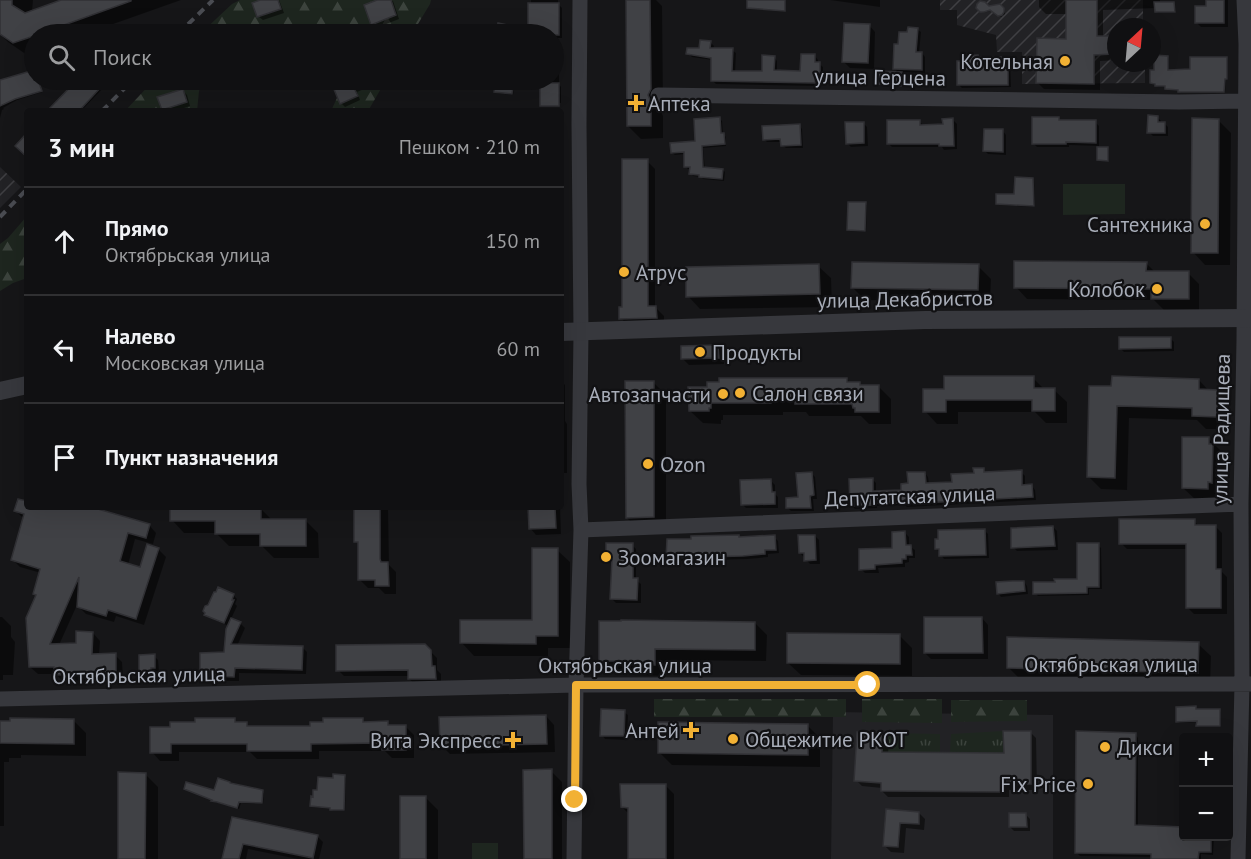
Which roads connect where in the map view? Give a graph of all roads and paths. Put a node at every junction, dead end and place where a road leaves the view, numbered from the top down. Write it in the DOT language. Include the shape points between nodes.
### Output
graph roads {
  1 [pos="580,0"];
  2 [pos="1244,0"];
  3 [pos="658,95"];
  4 [pos="1245,101"];
  5 [pos="1248,318"];
  6 [pos="564,332"];
  7 [pos="581,332"];
  8 [pos="24,386"];
  9 [pos="0,391"];
  10 [pos="1244,513"];
  11 [pos="581,530"];
  12 [pos="1247,684"];
  13 [pos="576,685"];
  14 [pos="0,699"];
  15 [pos="574,859"];
  16 [pos="1238,859"];
  1 -- 7 [label="street"];
  2 -- 4 [label="street, улица Радищева"];
  3 -- 4 [label="street, улица Герцена"];
  4 -- 5 [label="street, улица Радищева"];
  5 -- 7 [label="street, улица Декабристов" via="925,320"];
  5 -- 10 [label="street, улица Радищева"];
  6 -- 7 [label="street, улица Декабристов"];
  7 -- 11 [label="street"];
  8 -- 9 [label="street"];
  10 -- 11 [label="street, Депутатская улица"];
  10 -- 12 [label="street, улица Радищева"];
  11 -- 13 [label="street"];
  12 -- 13 [label="street, Октябрьская улица"];
  12 -- 16 [label="street, улица Радищева"];
  13 -- 14 [label="street, Октябрьская улица"];
  13 -- 15 [label="street"];
}
